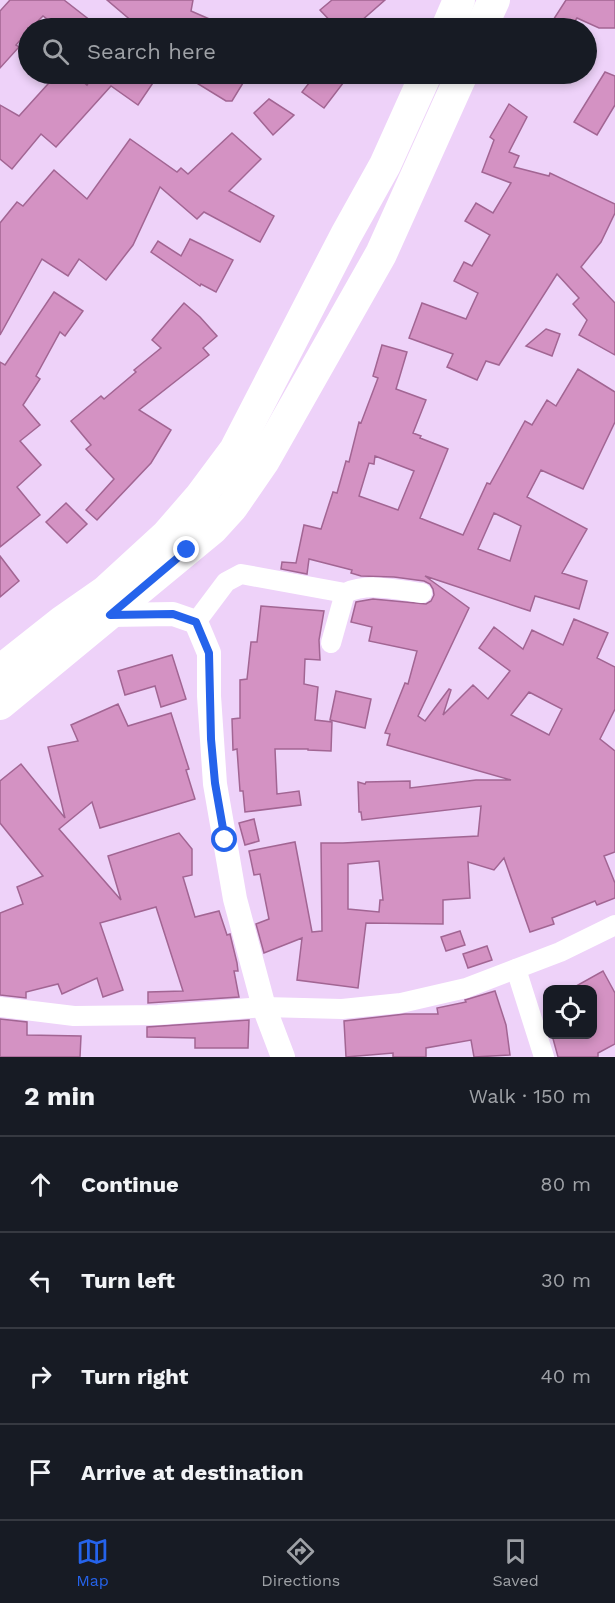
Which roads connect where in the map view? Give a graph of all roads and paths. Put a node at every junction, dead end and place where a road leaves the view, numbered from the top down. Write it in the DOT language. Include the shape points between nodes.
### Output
graph roads {
  1 [pos="459,0"];
  2 [pos="494,0"];
  3 [pos="451,18"];
  4 [pos="486,18"];
  5 [pos="421,84"];
  6 [pos="458,84"];
  7 [pos="345,593"];
  8 [pos="422,593"];
  9 [pos="108,603"];
  10 [pos="196,622"];
  11 [pos="331,643"];
  12 [pos="0,671"];
  13 [pos="0,704"];
  14 [pos="615,925"];
  15 [pos="516,969"];
  16 [pos="0,1007"];
  17 [pos="264,1007"];
  18 [pos="283,1057"];
  19 [pos="544,1057"];
  1 -- 3 [label="main road"];
  2 -- 4 [label="main road"];
  5 -- 9 [label="main road" via="385,165 235,450 200,498"];
  6 -- 9 [label="main road" via="381,254 262,462 232,507 212,529"];
  7 -- 8 [label="street" via="357,587 374,586"];
  7 -- 10 [label="street" via="241,574 226,582"];
  7 -- 11 [label="street"];
  9 -- 10 [label="street"];
  9 -- 12 [label="main road" via="63,621"];
  9 -- 13 [label="main road"];
  10 -- 17 [label="street" via="209,653 215,783 235,899"];
  14 -- 15 [label="street"];
  15 -- 17 [label="street" via="466,988 401,1003 342,1009"];
  15 -- 19 [label="street"];
  16 -- 17 [label="street" via="74,1016"];
  17 -- 18 [label="street"];
}
